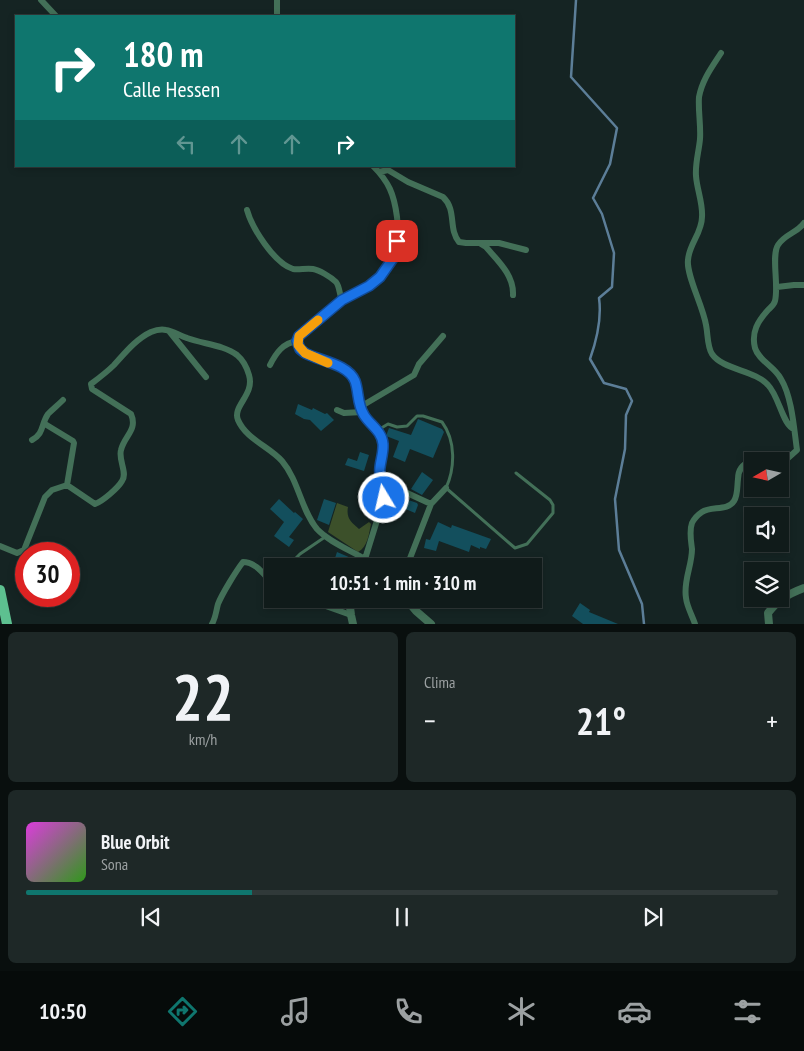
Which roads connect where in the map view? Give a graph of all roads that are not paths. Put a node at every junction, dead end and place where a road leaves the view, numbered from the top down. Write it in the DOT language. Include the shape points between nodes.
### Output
graph roads {
  1 [pos="41,0"];
  2 [pos="277,0"];
  3 [pos="55,15"];
  4 [pos="278,15"];
  5 [pos="721,53"];
  6 [pos="374,167"];
  7 [pos="379,172"];
  8 [pos="247,210"];
  9 [pos="804,223"];
  10 [pos="481,244"];
  11 [pos="526,250"];
  12 [pos="804,286"];
  13 [pos="777,287"];
  14 [pos="513,295"];
  15 [pos="342,300"];
  16 [pos="169,331"];
  17 [pos="443,336"];
  18 [pos="297,341"];
  19 [pos="270,366"];
  20 [pos="206,377"];
  21 [pos="63,400"];
  22 [pos="337,410"];
  23 [pos="361,410"];
  24 [pos="45,424"];
  25 [pos="794,429"];
  26 [pos="377,430"];
  27 [pos="32,440"];
  28 [pos="516,473"];
  29 [pos="388,485"];
  30 [pos="67,486"];
  31 [pos="446,488"];
  32 [pos="431,504"];
  33 [pos="326,536"];
  34 [pos="0,546"];
  35 [pos="296,558"];
  36 [pos="363,558"];
  37 [pos="365,558"];
  38 [pos="410,558"];
  39 [pos="264,575"];
  40 [pos="804,588"];
  41 [pos="0,590"];
  42 [pos="331,608"];
  43 [pos="350,608"];
  44 [pos="414,608"];
  45 [pos="350,615"];
  46 [pos="7,624"];
  47 [pos="212,624"];
  48 [pos="353,624"];
  49 [pos="431,624"];
  50 [pos="694,624"];
  51 [pos="769,624"];
  1 -- 3 [label="street"];
  2 -- 4 [label="street"];
  5 -- 25 [label="street" via="706,76 699,97 700,138 696,176 702,217 701,228 688,256 688,266 702,304 708,344 713,355 765,381 777,397 786,424"];
  6 -- 7 [label="street"];
  7 -- 10 [label="street" via="388,170 440,195 450,208 456,239 461,243"];
  7 -- 15 [label="street" via="390,187 395,202 397,241 394,257 380,277"];
  8 -- 15 [label="street" via="257,233 287,266 314,269 335,281"];
  9 -- 13 [label="street" via="798,231 787,235 775,253"];
  10 -- 11 [label="street" via="499,243"];
  10 -- 14 [label="street" via="510,277"];
  12 -- 13 [label="street"];
  13 -- 25 [label="street" via="774,304 756,324 755,347 759,357 774,368 782,380"];
  15 -- 18 [label="street"];
  16 -- 20 [label="street"];
  16 -- 30 [label="street" via="154,331 140,339 91,384 92,389 134,419 134,426 120,452 122,482 95,504"];
  16 -- 33 [label="street" via="227,350 242,360 250,386 237,410 238,420 247,433 284,463 313,523"];
  17 -- 23 [label="street" via="419,364 414,375"];
  18 -- 19 [label="street" via="282,346"];
  18 -- 23 [label="street" via="305,353 354,379"];
  21 -- 24 [label="street" via="48,415"];
  22 -- 23 [label="street" via="344,413"];
  23 -- 26 [label="street"];
  24 -- 27 [label="street" via="37,438"];
  24 -- 30 [label="street" via="74,443"];
  25 -- 50 [label="street" via="797,450 794,454 787,459 746,463 738,475 735,501 703,510 692,523 692,550 685,584"];
  26 -- 29 [label="street" via="383,443 380,478"];
  26 -- 31 [label="lane" via="388,424 407,426 417,416 442,422 449,435 453,464"];
  28 -- 31 [label="lane" via="553,505 553,513 520,548 515,548"];
  29 -- 32 [label="street"];
  29 -- 37 [label="street"];
  30 -- 34 [label="street" via="52,490 45,497 24,550 17,553"];
  31 -- 32 [label="street"];
  32 -- 38 [label="street"];
  33 -- 35 [label="lane"];
  33 -- 36 [label="street"];
  39 -- 47 [label="street" via="254,565 243,562 222,596"];
  40 -- 51 [label="street" via="776,602 768,613"];
  41 -- 46 [label="main road"];
  42 -- 45 [label="street"];
  43 -- 45 [label="street"];
  44 -- 49 [label="street"];
  45 -- 48 [label="street"];
}
